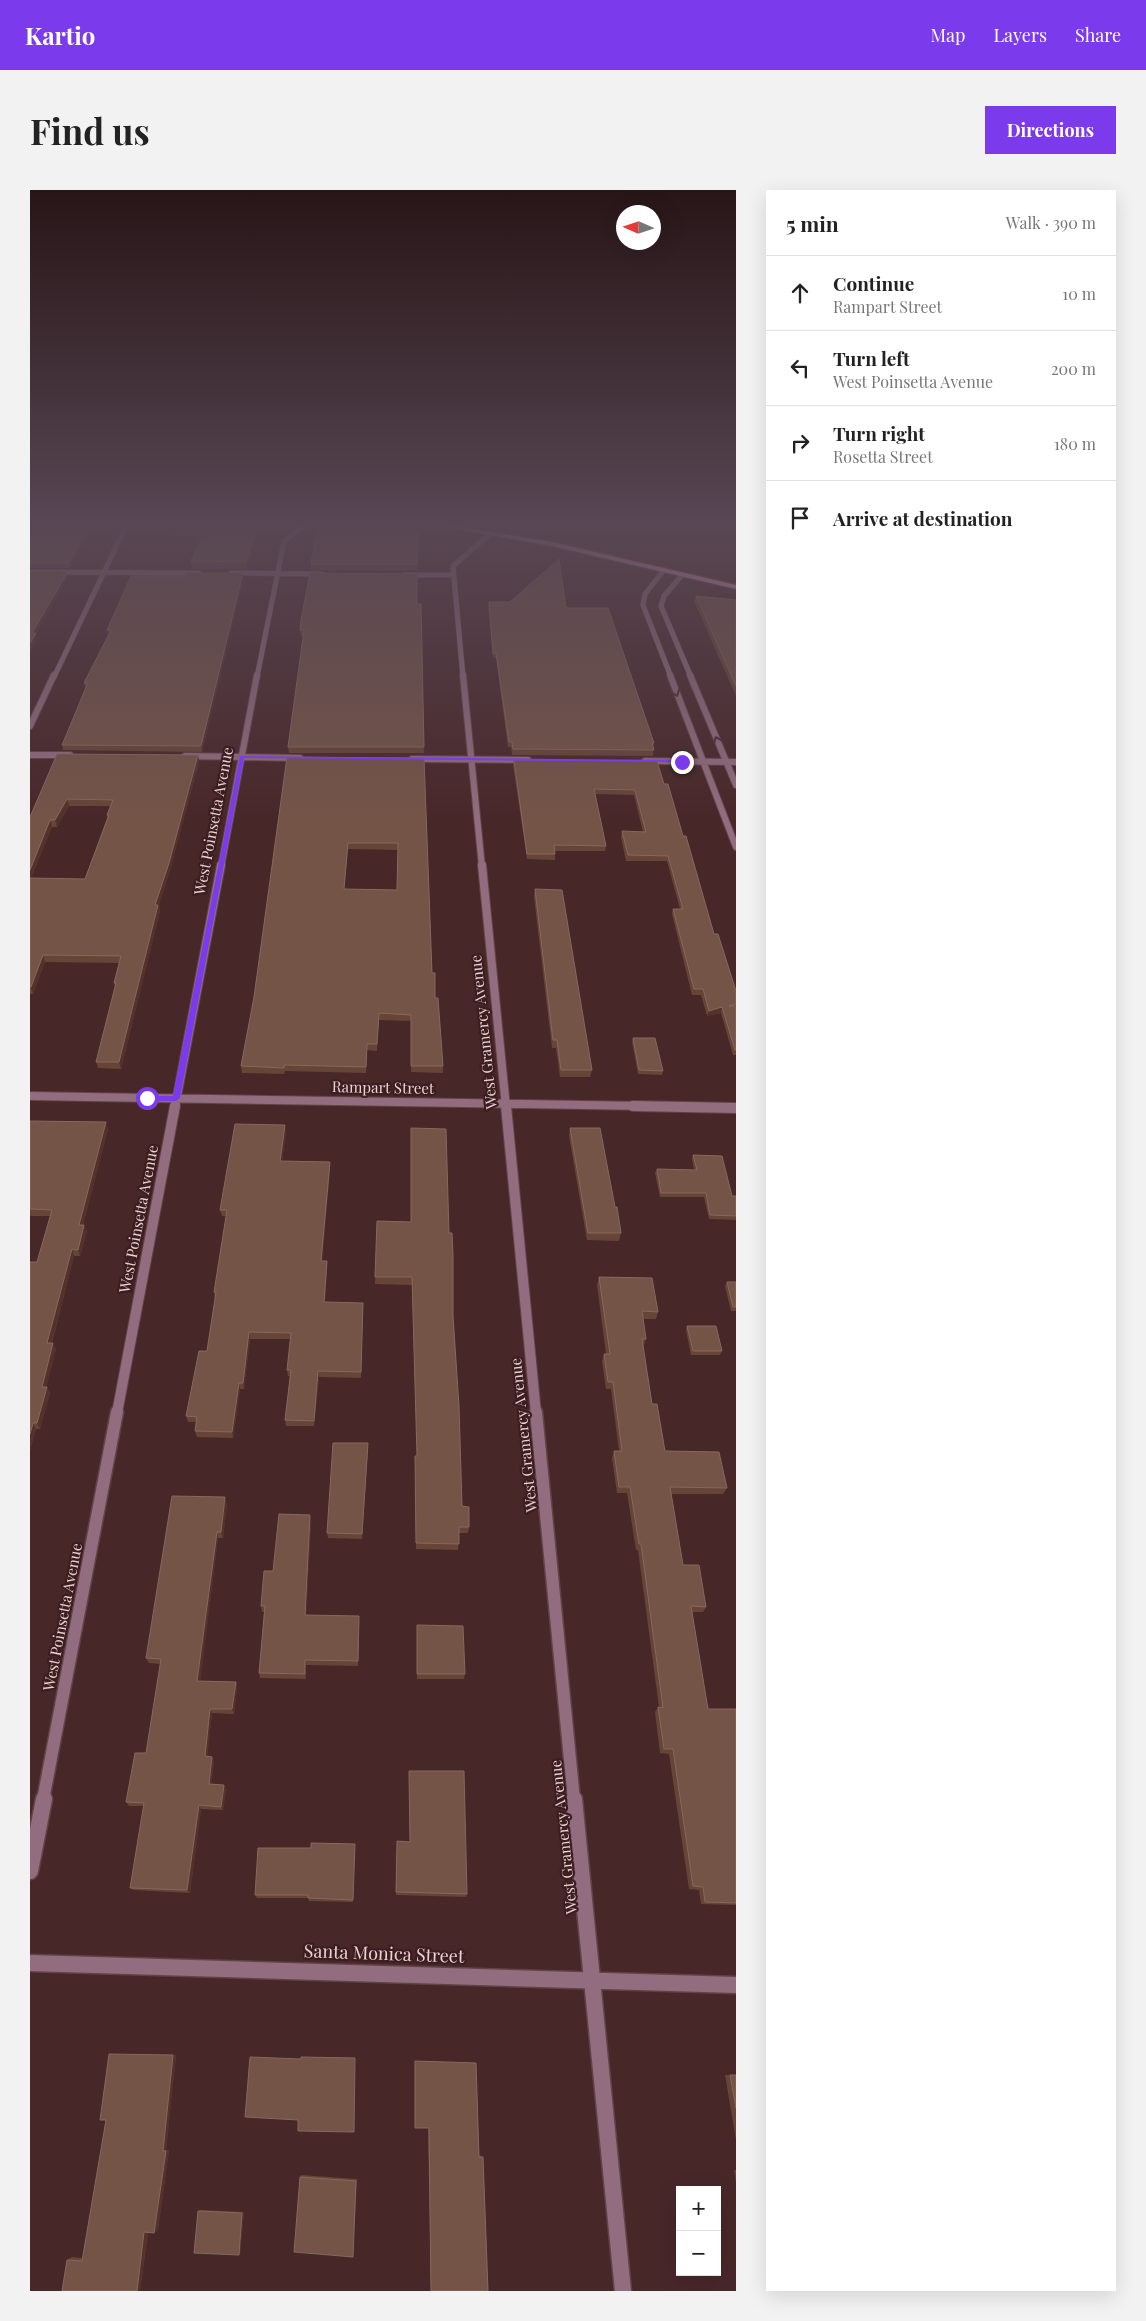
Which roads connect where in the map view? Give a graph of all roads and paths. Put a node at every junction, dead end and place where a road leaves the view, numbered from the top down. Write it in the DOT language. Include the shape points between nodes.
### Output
graph roads {
  1 [pos="80,624"];
  2 [pos="266,624"];
  3 [pos="458,624"];
  4 [pos="649,624"];
  5 [pos="669,624"];
  6 [pos="658,646"];
  7 [pos="678,646"];
  8 [pos="30,726"];
  9 [pos="30,754"];
  10 [pos="75,755"];
  11 [pos="172,756"];
  12 [pos="241,757"];
  13 [pos="312,758"];
  14 [pos="400,759"];
  15 [pos="471,760"];
  16 [pos="538,760"];
  17 [pos="634,761"];
  18 [pos="702,762"];
  19 [pos="726,762"];
  20 [pos="736,762"];
  21 [pos="736,785"];
  22 [pos="736,847"];
  23 [pos="30,1096"];
  24 [pos="176,1098"];
  25 [pos="506,1104"];
  26 [pos="736,1108"];
  27 [pos="30,1870"];
  28 [pos="30,1963"];
  29 [pos="594,1981"];
  30 [pos="736,1985"];
  31 [pos="623,2291"];
  1 -- 8 [label="street"];
  2 -- 12 [label="street, West Poinsetta Avenue"];
  3 -- 15 [label="street, West Gramercy Avenue"];
  4 -- 6 [label="street"];
  5 -- 7 [label="street"];
  6 -- 7 [label="street"];
  6 -- 18 [label="street, one-way"];
  19 -- 7 [label="street, one-way"];
  9 -- 10 [label="street"];
  11 -- 12 [label="street"];
  12 -- 13 [label="street"];
  12 -- 24 [label="street, West Poinsetta Avenue"];
  14 -- 15 [label="street"];
  15 -- 16 [label="street"];
  15 -- 25 [label="street, West Gramercy Avenue"];
  17 -- 18 [label="street"];
  18 -- 19 [label="street"];
  18 -- 22 [label="street"];
  19 -- 20 [label="street"];
  19 -- 21 [label="street"];
  23 -- 24 [label="street, Rampart Street"];
  24 -- 25 [label="street, Rampart Street"];
  24 -- 27 [label="street, West Poinsetta Avenue"];
  25 -- 26 [label="street, Rampart Street"];
  25 -- 29 [label="street, West Gramercy Avenue"];
  28 -- 29 [label="street, Santa Monica Street"];
  29 -- 30 [label="street, Santa Monica Street"];
  29 -- 31 [label="street, West Gramercy Avenue"];
}
